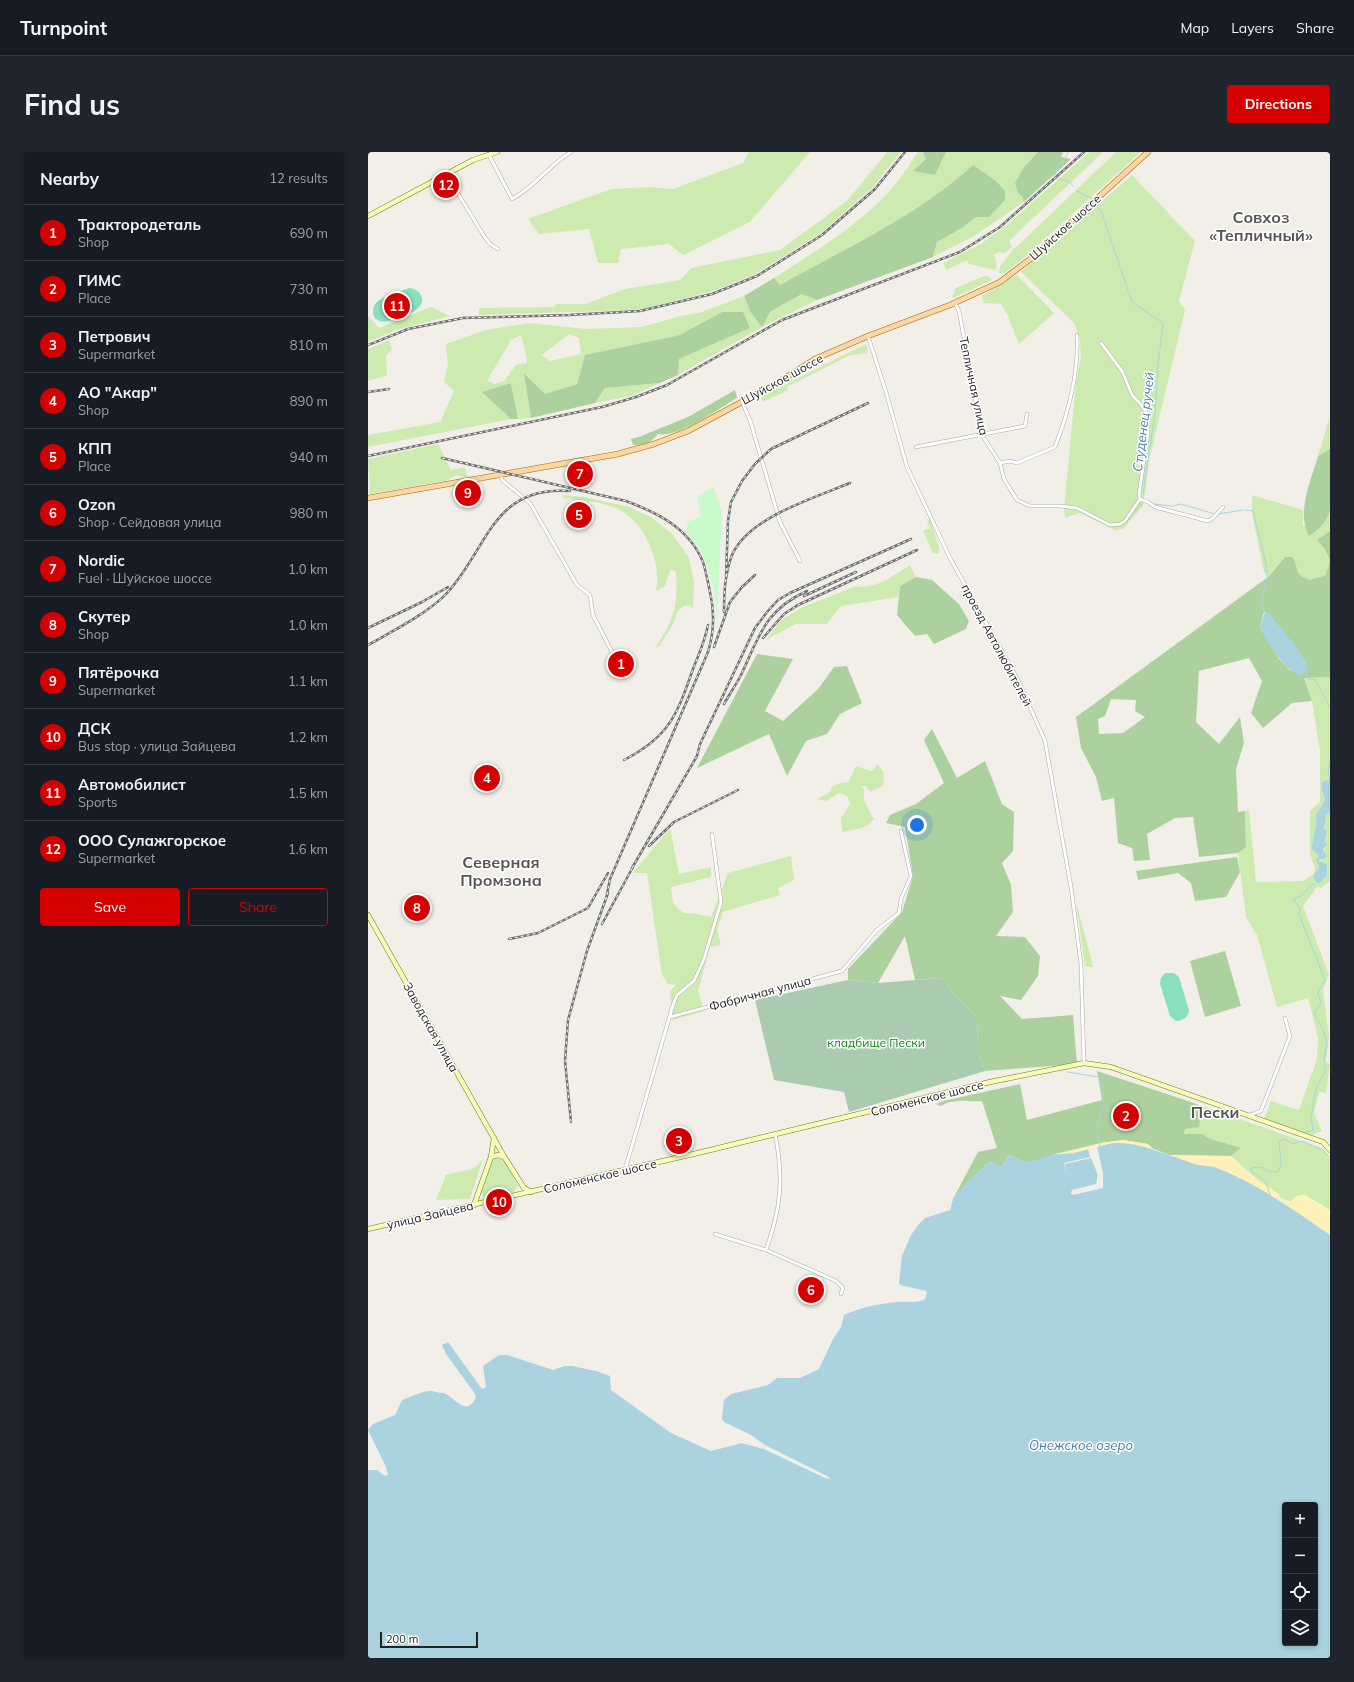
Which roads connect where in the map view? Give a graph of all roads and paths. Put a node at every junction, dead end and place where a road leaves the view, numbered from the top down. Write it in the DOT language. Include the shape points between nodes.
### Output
graph roads {
  1 [pos="497,152"];
  2 [pos="571,152"];
  3 [pos="1148,152"];
  4 [pos="489,155"];
  5 [pos="446,174"];
  6 [pos="368,216"];
  7 [pos="498,249"];
  8 [pos="955,303"];
  9 [pos="1077,335"];
  10 [pos="868,336"];
  11 [pos="1101,344"];
  12 [pos="742,402"];
  13 [pos="1027,414"];
  14 [pos="982,435"];
  15 [pos="916,447"];
  16 [pos="1000,463"];
  17 [pos="501,476"];
  18 [pos="368,498"];
  19 [pos="1140,499"];
  20 [pos="1222,507"];
  21 [pos="800,561"];
  22 [pos="613,654"];
  23 [pos="901,831"];
  24 [pos="712,834"];
  25 [pos="368,915"];
  26 [pos="670,1017"];
  27 [pos="1285,1018"];
  28 [pos="1084,1063"];
  29 [pos="1250,1116"];
  30 [pos="775,1134"];
  31 [pos="494,1138"];
  32 [pos="1330,1150"];
  33 [pos="491,1157"];
  34 [pos="506,1158"];
  35 [pos="625,1170"];
  36 [pos="521,1184"];
  37 [pos="478,1191"];
  38 [pos="531,1192"];
  39 [pos="515,1195"];
  40 [pos="486,1202"];
  41 [pos="474,1205"];
  42 [pos="368,1229"];
  43 [pos="715,1234"];
  44 [pos="766,1250"];
  45 [pos="841,1294"];
  1 -- 4 [label="main road"];
  2 -- 4 [label="street" via="562,157 528,189 512,199"];
  3 -- 8 [label="main road, Шуйское шоссе" via="1016,271 990,288"];
  4 -- 5 [label="main road"];
  5 -- 6 [label="main road"];
  5 -- 7 [label="street" via="484,236"];
  8 -- 10 [label="main road, Шуйское шоссе"];
  8 -- 14 [label="street, Тепличная улица" via="959,311"];
  9 -- 16 [label="street" via="1076,372 1066,421 1055,447 1017,462"];
  10 -- 12 [label="main road, Шуйское шоссе" via="815,359"];
  10 -- 28 [label="street, проезд Автолюбителей" via="910,473 951,560 1018,680 1045,741 1082,964"];
  11 -- 19 [label="street" via="1122,371 1132,395 1148,416"];
  12 -- 17 [label="main road, Шуйское шоссе" via="693,428 654,444 618,454"];
  12 -- 21 [label="street" via="750,420 780,522"];
  13 -- 14 [label="street" via="1025,426"];
  14 -- 15 [label="street"];
  14 -- 16 [label="street, Тепличная улица"];
  16 -- 19 [label="street, Тепличная улица" via="1009,489 1017,500 1030,506 1077,508 1110,525 1124,521"];
  17 -- 18 [label="main road, Шуйское шоссе"];
  17 -- 22 [label="street" via="502,480 530,503 577,585 590,595 593,615"];
  19 -- 20 [label="street" via="1178,515 1196,516 1208,521"];
  23 -- 26 [label="street, Фабричная улица" via="911,876 901,899 899,913 877,930 842,970"];
  24 -- 26 [label="street" via="722,902 704,959 694,981 677,995"];
  25 -- 31 [label="main road, Заводская улица"];
  26 -- 35 [label="street"];
  27 -- 29 [label="street" via="1290,1036 1261,1111"];
  28 -- 29 [label="main road, Соломенское шоссе" via="1111,1067"];
  28 -- 30 [label="main road, Соломенское шоссе" via="990,1082"];
  29 -- 32 [label="main road, Соломенское шоссе" via="1323,1142"];
  30 -- 35 [label="main road, Соломенское шоссе"];
  30 -- 44 [label="street" via="780,1157 780,1196"];
  31 -- 33 [label="main road"];
  31 -- 34 [label="main road, Заводская улица"];
  33 -- 34 [label="main road" via="500,1155"];
  33 -- 37 [label="main road"];
  34 -- 36 [label="main road, Заводская улица"];
  35 -- 38 [label="main road, Соломенское шоссе"];
  36 -- 38 [label="main road"];
  36 -- 39 [label="main road" via="519,1192"];
  37 -- 40 [label="main road"];
  37 -- 41 [label="main road"];
  38 -- 39 [label="main road, Соломенское шоссе"];
  39 -- 40 [label="main road, улица Зайцева"];
  40 -- 41 [label="main road, улица Зайцева"];
  41 -- 42 [label="main road, улица Зайцева"];
  43 -- 44 [label="street"];
  44 -- 45 [label="street" via="836,1281 842,1288"];
}
